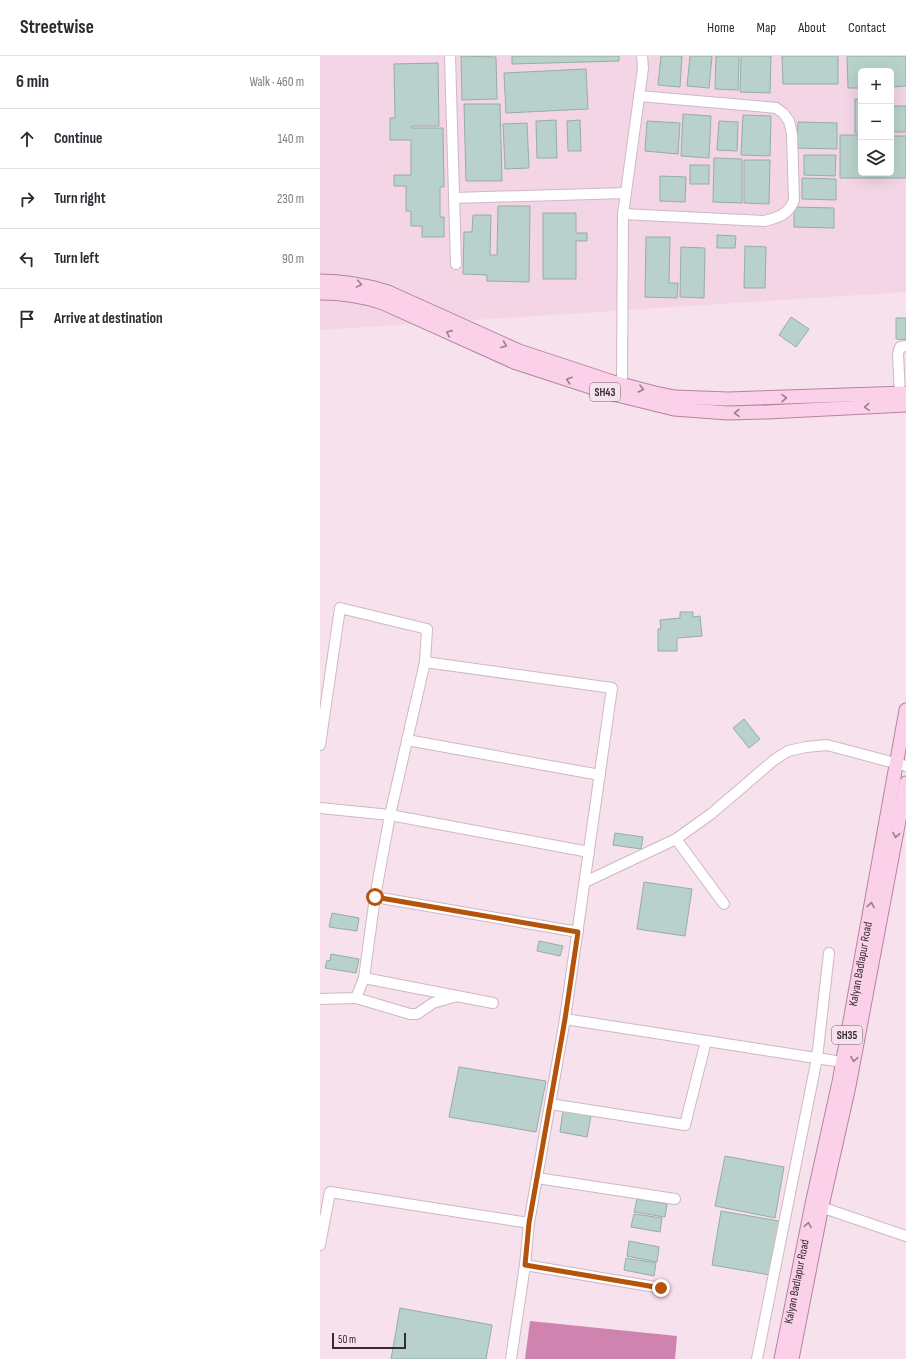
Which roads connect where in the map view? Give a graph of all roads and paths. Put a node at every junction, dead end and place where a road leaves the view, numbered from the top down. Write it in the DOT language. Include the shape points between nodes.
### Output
graph roads {
  1 [pos="450,56"];
  2 [pos="642,56"];
  3 [pos="639,96"];
  4 [pos="626,193"];
  5 [pos="454,198"];
  6 [pos="623,214"];
  7 [pos="456,264"];
  8 [pos="320,281"];
  9 [pos="320,292"];
  10 [pos="906,346"];
  11 [pos="620,390"];
  12 [pos="904,397"];
  13 [pos="425,662"];
  14 [pos="906,710"];
  15 [pos="407,740"];
  16 [pos="320,745"];
  17 [pos="902,764"];
  18 [pos="600,775"];
  19 [pos="906,783"];
  20 [pos="320,808"];
  21 [pos="390,815"];
  22 [pos="676,839"];
  23 [pos="589,852"];
  24 [pos="585,882"];
  25 [pos="375,897"];
  26 [pos="724,904"];
  27 [pos="578,932"];
  28 [pos="829,953"];
  29 [pos="364,978"];
  30 [pos="458,996"];
  31 [pos="356,998"];
  32 [pos="320,999"];
  33 [pos="493,1003"];
  34 [pos="565,1019"];
  35 [pos="706,1041"];
  36 [pos="816,1058"];
  37 [pos="842,1062"];
  38 [pos="844,1084"];
  39 [pos="550,1104"];
  40 [pos="537,1178"];
  41 [pos="675,1199"];
  42 [pos="817,1205"];
  43 [pos="529,1223"];
  44 [pos="906,1236"];
  45 [pos="320,1245"];
  46 [pos="525,1265"];
  47 [pos="661,1288"];
  48 [pos="511,1359"];
  49 [pos="757,1359"];
  50 [pos="781,1359"];
  51 [pos="792,1359"];
  1 -- 5 [label="street"];
  2 -- 3 [label="street"];
  3 -- 4 [label="street"];
  3 -- 6 [label="street" via="776,108 789,121 792,134 794,200 792,207 785,213 764,221"];
  4 -- 5 [label="street"];
  4 -- 6 [label="street"];
  5 -- 7 [label="street"];
  6 -- 11 [label="street"];
  8 -- 11 [label="main road, SH43, one-way" via="352,283 388,292 519,351"];
  11 -- 9 [label="main road, SH43, one-way" via="514,362 368,298"];
  10 -- 12 [label="street" via="900,348 898,354"];
  11 -- 12 [label="main road, SH43" via="728,400"];
  13 -- 15 [label="street"];
  13 -- 16 [label="street" via="428,629 340,608"];
  13 -- 18 [label="street" via="612,688"];
  14 -- 17 [label="main road, Kalyan Badlapur Road / SH35"];
  15 -- 18 [label="street"];
  15 -- 21 [label="street"];
  17 -- 22 [label="street" via="828,745 788,751"];
  37 -- 17 [label="main road, Kalyan Badlapur Road / SH35, one-way"];
  18 -- 23 [label="street"];
  19 -- 38 [label="main road, Kalyan Badlapur Road / SH35, one-way"];
  20 -- 21 [label="street"];
  21 -- 23 [label="street"];
  21 -- 25 [label="street"];
  22 -- 24 [label="street"];
  22 -- 26 [label="street"];
  23 -- 24 [label="street"];
  24 -- 27 [label="street"];
  25 -- 27 [label="street"];
  25 -- 29 [label="street"];
  27 -- 34 [label="street"];
  28 -- 36 [label="street"];
  29 -- 30 [label="street"];
  29 -- 31 [label="street"];
  30 -- 31 [label="street" via="433,1003 417,1014"];
  30 -- 33 [label="street"];
  31 -- 32 [label="street"];
  34 -- 35 [label="street"];
  34 -- 39 [label="street"];
  35 -- 36 [label="street"];
  35 -- 39 [label="street" via="685,1124"];
  36 -- 37 [label="street"];
  36 -- 49 [label="street"];
  37 -- 38 [label="main road, Kalyan Badlapur Road / SH35"];
  38 -- 42 [label="main road, Kalyan Badlapur Road / SH35"];
  39 -- 40 [label="street"];
  40 -- 41 [label="street"];
  40 -- 43 [label="street"];
  42 -- 44 [label="street"];
  50 -- 42 [label="main road, Kalyan Badlapur Road / SH35, one-way"];
  42 -- 51 [label="main road, Kalyan Badlapur Road / SH35"];
  43 -- 45 [label="street" via="330,1192"];
  43 -- 46 [label="street"];
  46 -- 47 [label="street"];
  46 -- 48 [label="street"];
}
